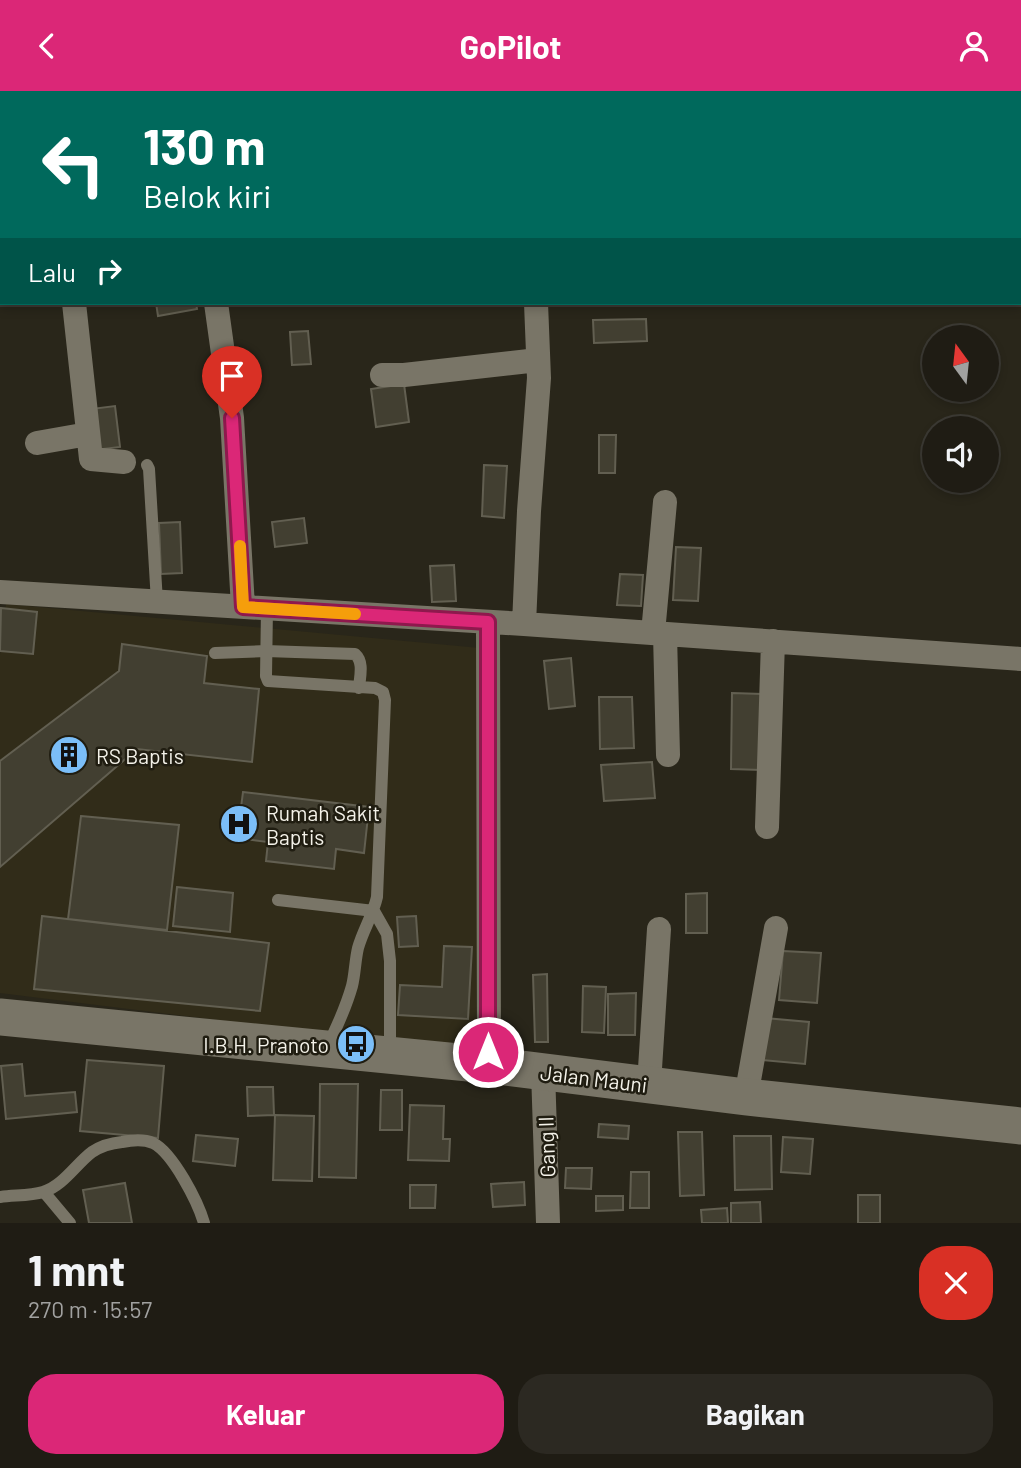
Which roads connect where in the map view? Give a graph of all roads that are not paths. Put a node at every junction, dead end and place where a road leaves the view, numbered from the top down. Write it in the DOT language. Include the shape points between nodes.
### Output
graph roads {
  1 [pos="74,305"];
  2 [pos="216,305"];
  3 [pos="536,305"];
  4 [pos="538,360"];
  5 [pos="382,375"];
  6 [pos="88,434"];
  7 [pos="37,443"];
  8 [pos="135,463"];
  9 [pos="665,502"];
  10 [pos="0,592"];
  11 [pos="157,602"];
  12 [pos="255,608"];
  13 [pos="488,622"];
  14 [pos="524,624"];
  15 [pos="659,634"];
  16 [pos="774,642"];
  17 [pos="265,651"];
  18 [pos="215,653"];
  19 [pos="1021,659"];
  20 [pos="359,688"];
  21 [pos="668,755"];
  22 [pos="767,827"];
  23 [pos="278,900"];
  24 [pos="374,911"];
  25 [pos="776,928"];
  26 [pos="659,929"];
  27 [pos="0,1017"];
  28 [pos="326,1050"];
  29 [pos="390,1056"];
  30 [pos="489,1065"];
  31 [pos="543,1071"];
  32 [pos="649,1084"];
  33 [pos="746,1097"];
  34 [pos="1021,1126"];
  35 [pos="44,1192"];
  36 [pos="0,1196"];
  37 [pos="70,1223"];
  38 [pos="204,1223"];
  39 [pos="548,1223"];
  1 -- 6 [label="street"];
  2 -- 12 [label="street"];
  3 -- 4 [label="street"];
  4 -- 5 [label="street"];
  4 -- 14 [label="street"];
  6 -- 7 [label="street"];
  6 -- 8 [label="street" via="91,459"];
  8 -- 11 [label="lane" via="149,469"];
  9 -- 15 [label="street"];
  10 -- 11 [label="street"];
  11 -- 12 [label="street"];
  12 -- 13 [label="street"];
  12 -- 17 [label="lane"];
  13 -- 14 [label="street"];
  13 -- 30 [label="street"];
  14 -- 15 [label="street"];
  15 -- 16 [label="street"];
  15 -- 21 [label="street"];
  16 -- 19 [label="street"];
  16 -- 22 [label="street"];
  17 -- 18 [label="lane"];
  17 -- 20 [label="lane" via="268,681"];
  17 -- 20 [label="lane" via="355,654 360,663"];
  20 -- 24 [label="lane" via="375,688 383,692 385,700"];
  23 -- 24 [label="lane"];
  24 -- 28 [label="lane" via="357,951 345,1009"];
  24 -- 29 [label="lane" via="387,934 390,961"];
  25 -- 33 [label="street"];
  26 -- 32 [label="street"];
  27 -- 28 [label="main road, Jalan Mauni"];
  28 -- 29 [label="main road, Jalan Mauni"];
  29 -- 30 [label="main road, Jalan Mauni"];
  30 -- 31 [label="main road, Jalan Mauni"];
  31 -- 32 [label="main road, Jalan Mauni"];
  31 -- 39 [label="street, Gang II"];
  32 -- 33 [label="main road, Jalan Mauni"];
  33 -- 34 [label="main road, Jalan Mauni"];
  35 -- 36 [label="lane"];
  35 -- 37 [label="lane"];
  35 -- 38 [label="lane" via="63,1181 95,1150 112,1143 151,1142 162,1148 191,1191"];
}
